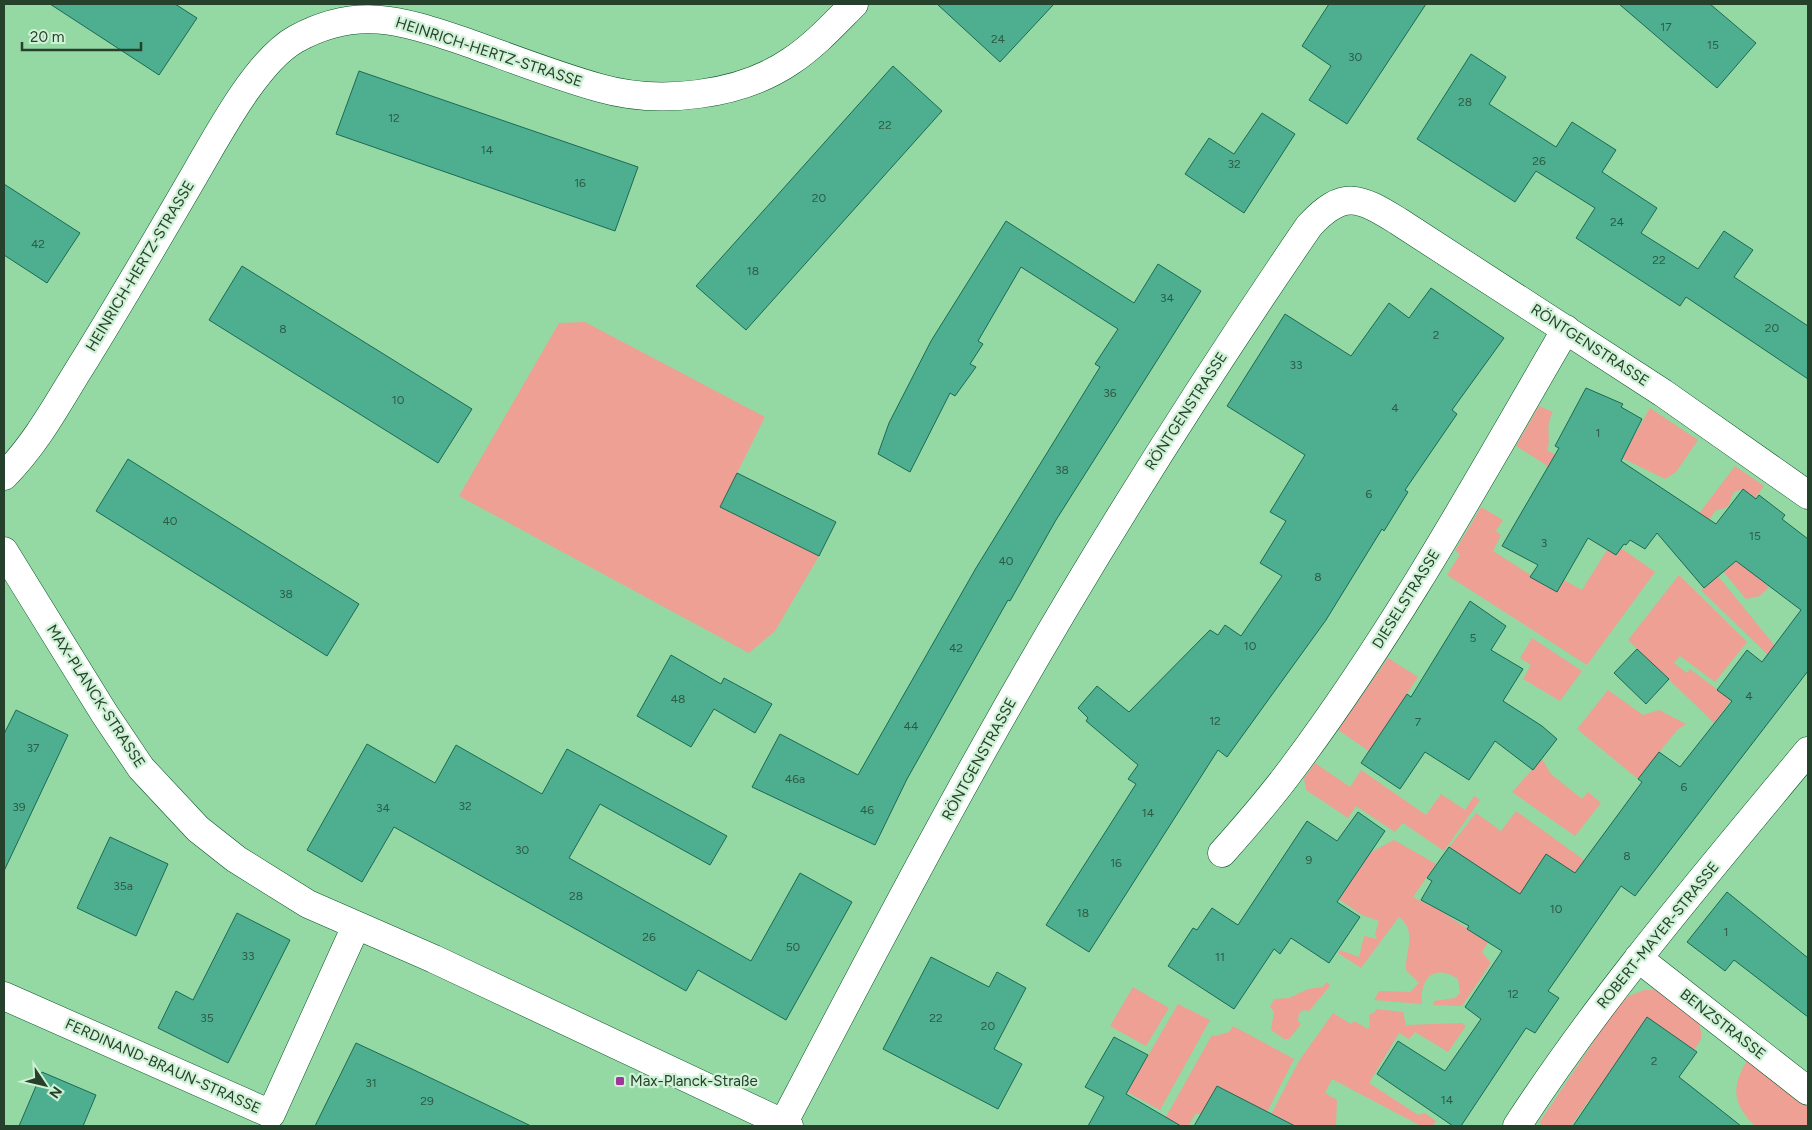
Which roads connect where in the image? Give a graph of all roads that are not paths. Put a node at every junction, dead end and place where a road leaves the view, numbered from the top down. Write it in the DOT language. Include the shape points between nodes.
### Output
graph roads {
  1 [pos="854,4"];
  2 [pos="1566,329"];
  3 [pos="4,476"];
  4 [pos="1808,495"];
  5 [pos="4,551"];
  6 [pos="1808,751"];
  7 [pos="1222,853"];
  8 [pos="356,926"];
  9 [pos="1638,958"];
  10 [pos="4,996"];
  11 [pos="1808,1091"];
  12 [pos="786,1125"];
  13 [pos="1517,1126"];
  1 -- 3 [label="street, HEINRICH-HERTZ-STRASSE" via="821,38 790,62 767,74 722,91 676,96 602,89 397,20 351,19 324,26 294,40 279,51 234,108 98,340 32,444"];
  2 -- 4 [label="street, RÖNTGENSTRASSE"];
  2 -- 7 [label="street, DIESELSTRASSE" via="1372,655 1294,767"];
  2 -- 12 [label="street, RÖNTGENSTRASSE" via="1366,202 1341,200 1320,214 1188,407 1070,599 962,788"];
  5 -- 8 [label="street, MAX-PLANCK-STRASSE" via="118,735 167,797 198,829 236,860 308,904"];
  6 -- 9 [label="street, ROBERT-MAYER-STRASSE"];
  8 -- 10 [label="street, FERDINAND-BRAUN-STRASSE" via="271,1114"];
  8 -- 12 [label="street, MAX-PLANCK-STRASSE" via="434,959"];
  9 -- 11 [label="street, BENZSTRASSE"];
  9 -- 13 [label="street, ROBERT-MAYER-STRASSE"];
}
